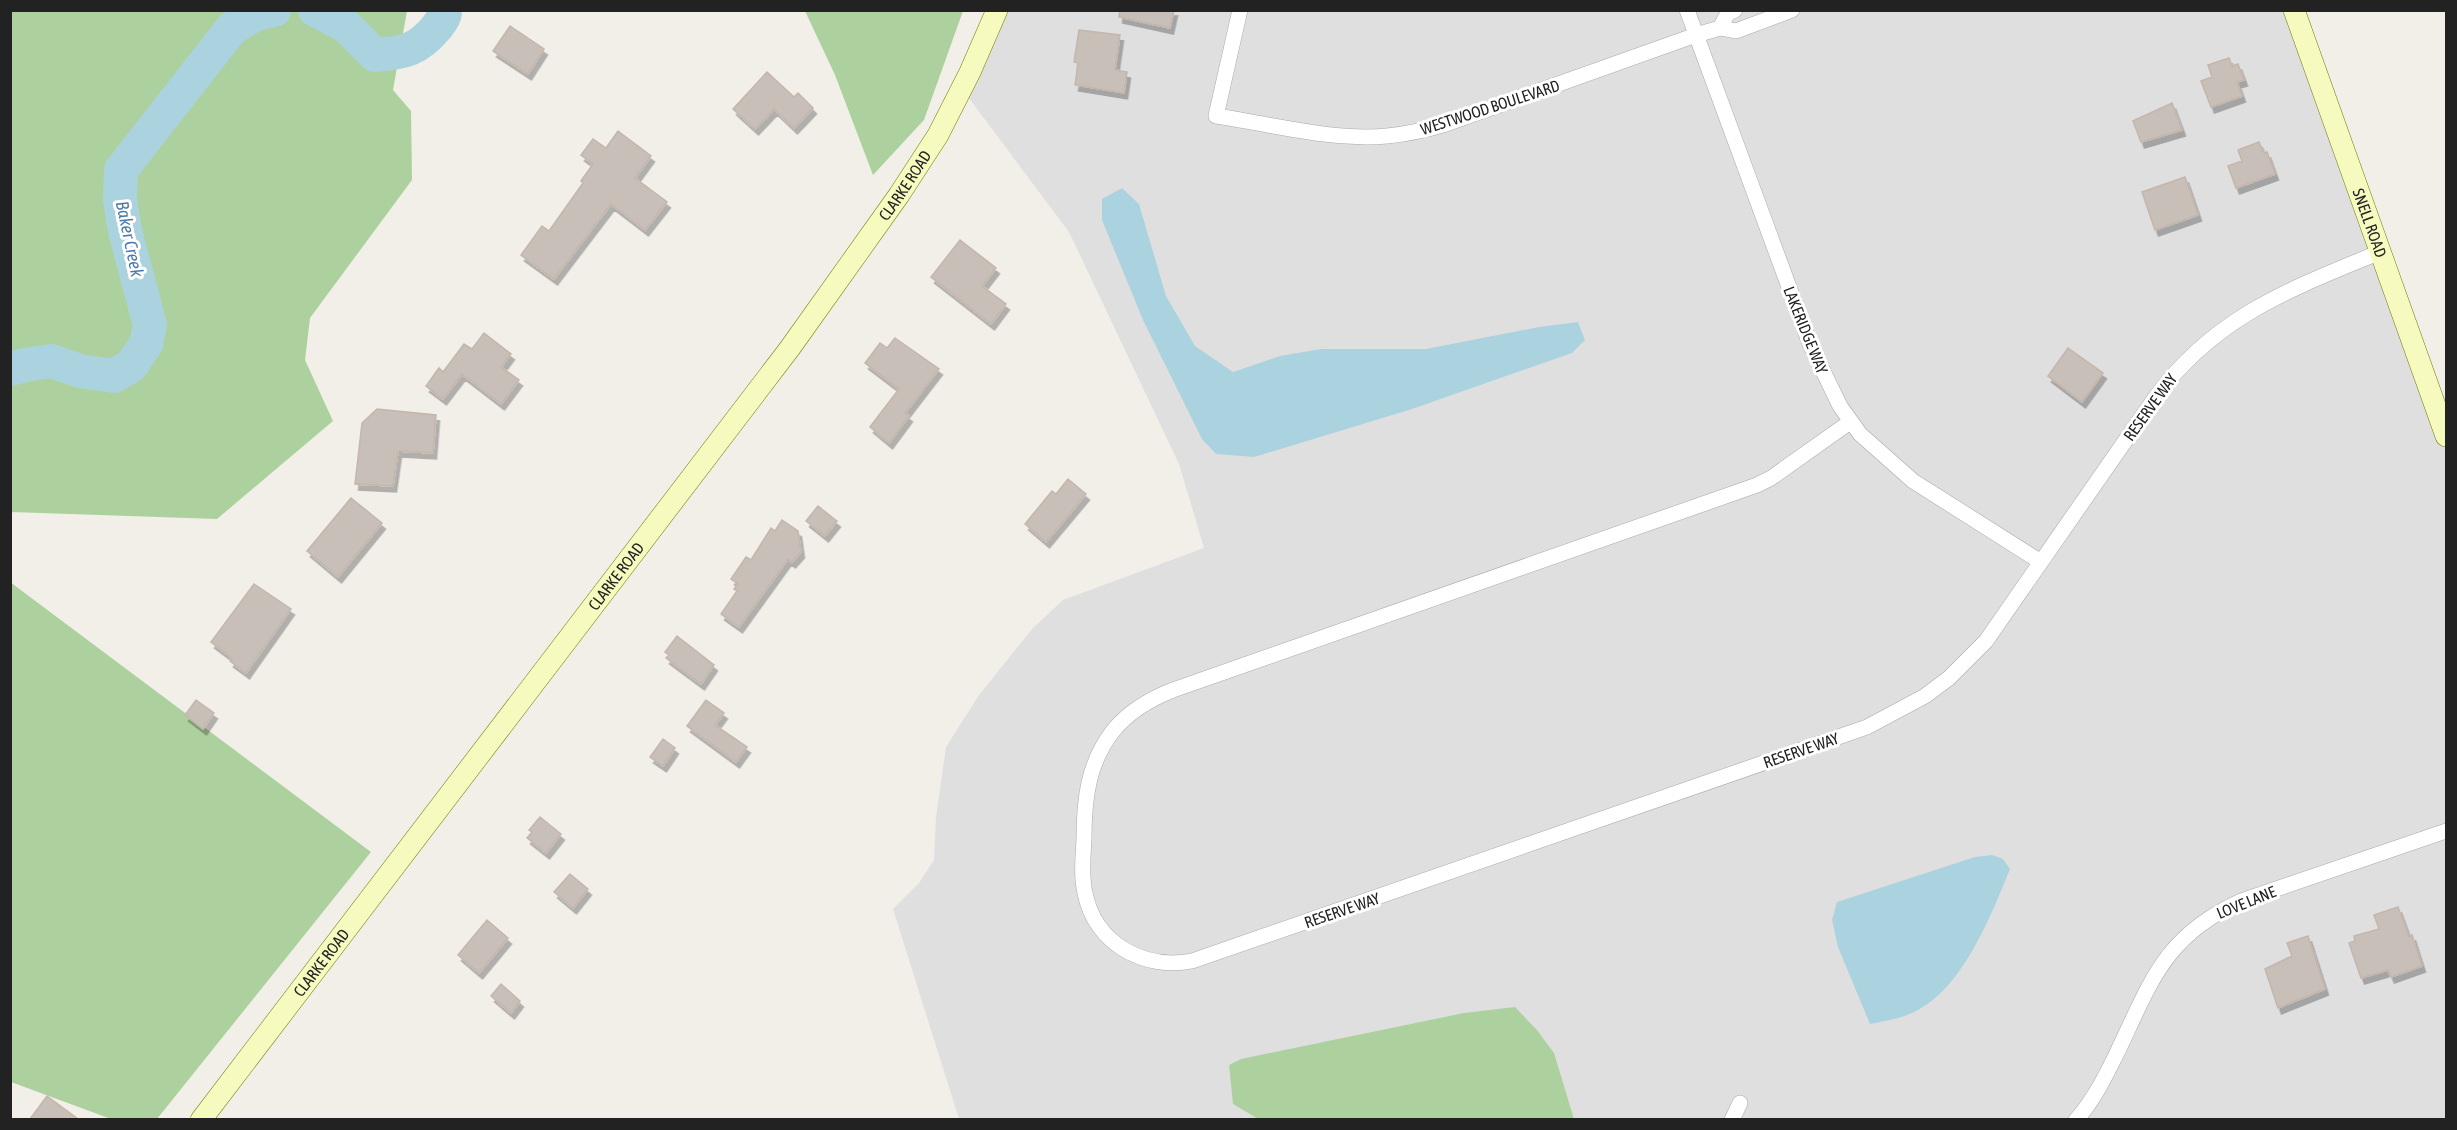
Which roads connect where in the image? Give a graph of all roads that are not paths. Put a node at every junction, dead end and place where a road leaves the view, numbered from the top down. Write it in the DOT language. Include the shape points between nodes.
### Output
graph roads {
  1 [pos="997,10"];
  2 [pos="1240,10"];
  3 [pos="1687,10"];
  4 [pos="1735,10"];
  5 [pos="1792,10"];
  6 [pos="2294,10"];
  7 [pos="1720,28"];
  8 [pos="1695,35"];
  9 [pos="2380,252"];
  10 [pos="1850,422"];
  11 [pos="2446,436"];
  12 [pos="2041,562"];
  13 [pos="2446,831"];
  14 [pos="1740,1103"];
  15 [pos="201,1119"];
  16 [pos="1732,1119"];
  17 [pos="2076,1119"];
  1 -- 15 [label="street, CLARKE ROAD" via="938,135 790,348"];
  2 -- 8 [label="street, WESTWOOD BOULEVARD" via="1216,116 1343,135 1386,136 1446,124"];
  3 -- 8 [label="street, LAKERIDGE WAY"];
  4 -- 7 [label="street" via="1728,13"];
  5 -- 7 [label="street, WESTWOOD BOULEVARD" via="1736,31"];
  6 -- 9 [label="street, SNELL ROAD"];
  7 -- 8 [label="street, WESTWOOD BOULEVARD"];
  8 -- 10 [label="street, LAKERIDGE WAY" via="1810,344"];
  9 -- 11 [label="street, SNELL ROAD"];
  9 -- 12 [label="street, RESERVE WAY" via="2260,305 2197,349 2155,398"];
  10 -- 12 [label="street, LAKERIDGE WAY" via="1872,447 1913,481"];
  10 -- 12 [label="street, RESERVE WAY" via="1749,489 1173,690 1137,708 1113,731 1098,756 1085,798 1084,883 1086,899 1098,926 1116,944 1142,958 1171,963 1192,961 1867,727 1908,707 1948,678 1991,634"];
  13 -- 17 [label="street, LOVE LANE" via="2241,901 2194,928 2162,964 2107,1074"];
  14 -- 16 [label="street"];
}
